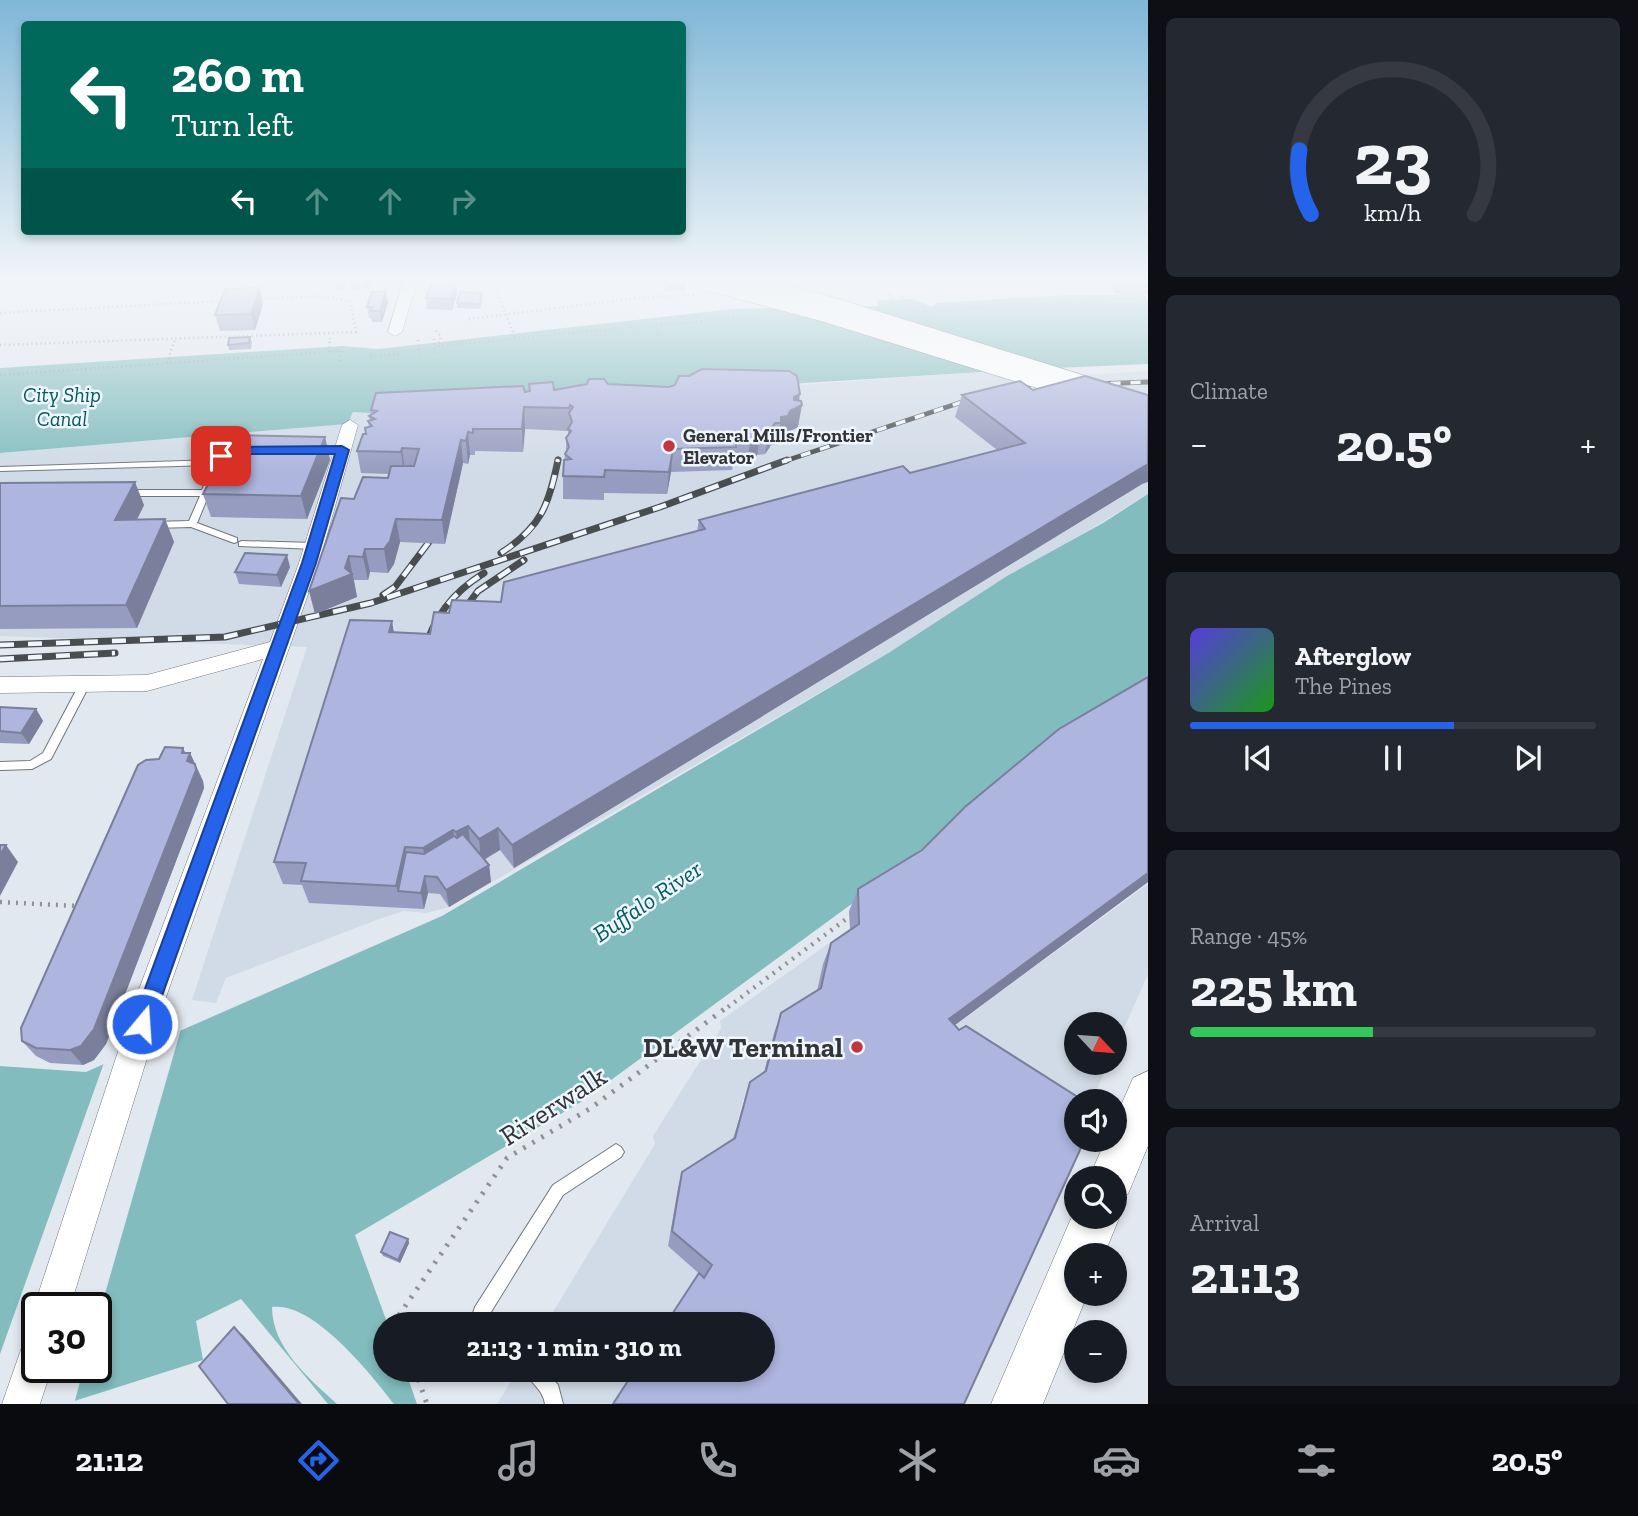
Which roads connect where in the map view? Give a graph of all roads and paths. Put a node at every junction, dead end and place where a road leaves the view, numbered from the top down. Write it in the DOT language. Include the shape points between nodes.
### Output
graph roads {
  1 [pos="43,344"];
  2 [pos="173,344"];
  3 [pos="330,344"];
  4 [pos="418,344"];
  5 [pos="434,344"];
  6 [pos="438,344"];
  7 [pos="462,344"];
  8 [pos="938,344"];
  9 [pos="963,344"];
  10 [pos="0,345"];
  11 [pos="378,347"];
  12 [pos="329,352"];
  13 [pos="400,354"];
  14 [pos="376,355"];
  15 [pos="435,355"];
  16 [pos="371,356"];
  17 [pos="419,356"];
  18 [pos="340,361"];
  19 [pos="167,363"];
  20 [pos="0,374"];
  21 [pos="1148,399"];
  22 [pos="1148,409"];
  23 [pos="350,425"];
  24 [pos="242,450"];
  25 [pos="219,462"];
  26 [pos="0,469"];
  27 [pos="112,493"];
  28 [pos="205,493"];
  29 [pos="192,524"];
  30 [pos="151,525"];
  31 [pos="315,546"];
  32 [pos="279,647"];
  33 [pos="85,684"];
  34 [pos="0,685"];
  35 [pos="0,766"];
  36 [pos="0,902"];
  37 [pos="91,907"];
  38 [pos="849,918"];
  39 [pos="1144,1112"];
  40 [pos="616,1152"];
  41 [pos="1118,1166"];
  42 [pos="57,1292"];
  43 [pos="1064,1292"];
  44 [pos="401,1312"];
  45 [pos="482,1312"];
  46 [pos="419,1382"];
  47 [pos="544,1382"];
  48 [pos="28,1383"];
  49 [pos="21,1404"];
  50 [pos="427,1404"];
  51 [pos="554,1404"];
  52 [pos="1017,1404"];
  1 -- 10 [label="path"];
  2 -- 19 [label="path"];
  3 -- 12 [label="path"];
  4 -- 17 [label="path"];
  5 -- 15 [label="path"];
  6 -- 7 [label="path"];
  8 -- 22 [label="highway, bridge"];
  9 -- 21 [label="highway"];
  11 -- 14 [label="path"];
  12 -- 18 [label="path" via="341,351"];
  12 -- 19 [label="path"];
  13 -- 14 [label="path"];
  14 -- 16 [label="path"];
  19 -- 20 [label="path"];
  23 -- 31 [label="street" via="337,450"];
  24 -- 25 [label="lane" via="228,451"];
  25 -- 26 [label="lane"];
  25 -- 28 [label="lane"];
  27 -- 28 [label="lane"];
  28 -- 29 [label="lane"];
  29 -- 30 [label="lane"];
  29 -- 31 [label="lane" via="238,542"];
  31 -- 32 [label="street"];
  32 -- 33 [label="street" via="147,683"];
  32 -- 42 [label="street" via="149,1000"];
  33 -- 34 [label="street"];
  33 -- 35 [label="lane" via="47,756 32,765"];
  36 -- 37 [label="path"];
  38 -- 44 [label="path, Riverwalk" via="591,1108 507,1158"];
  39 -- 41 [label="street"];
  40 -- 45 [label="lane" via="558,1190"];
  43 -- 52 [label="street"];
  46 -- 50 [label="path"];
  47 -- 51 [label="lane" via="552,1391"];
  48 -- 49 [label="street"];
}
